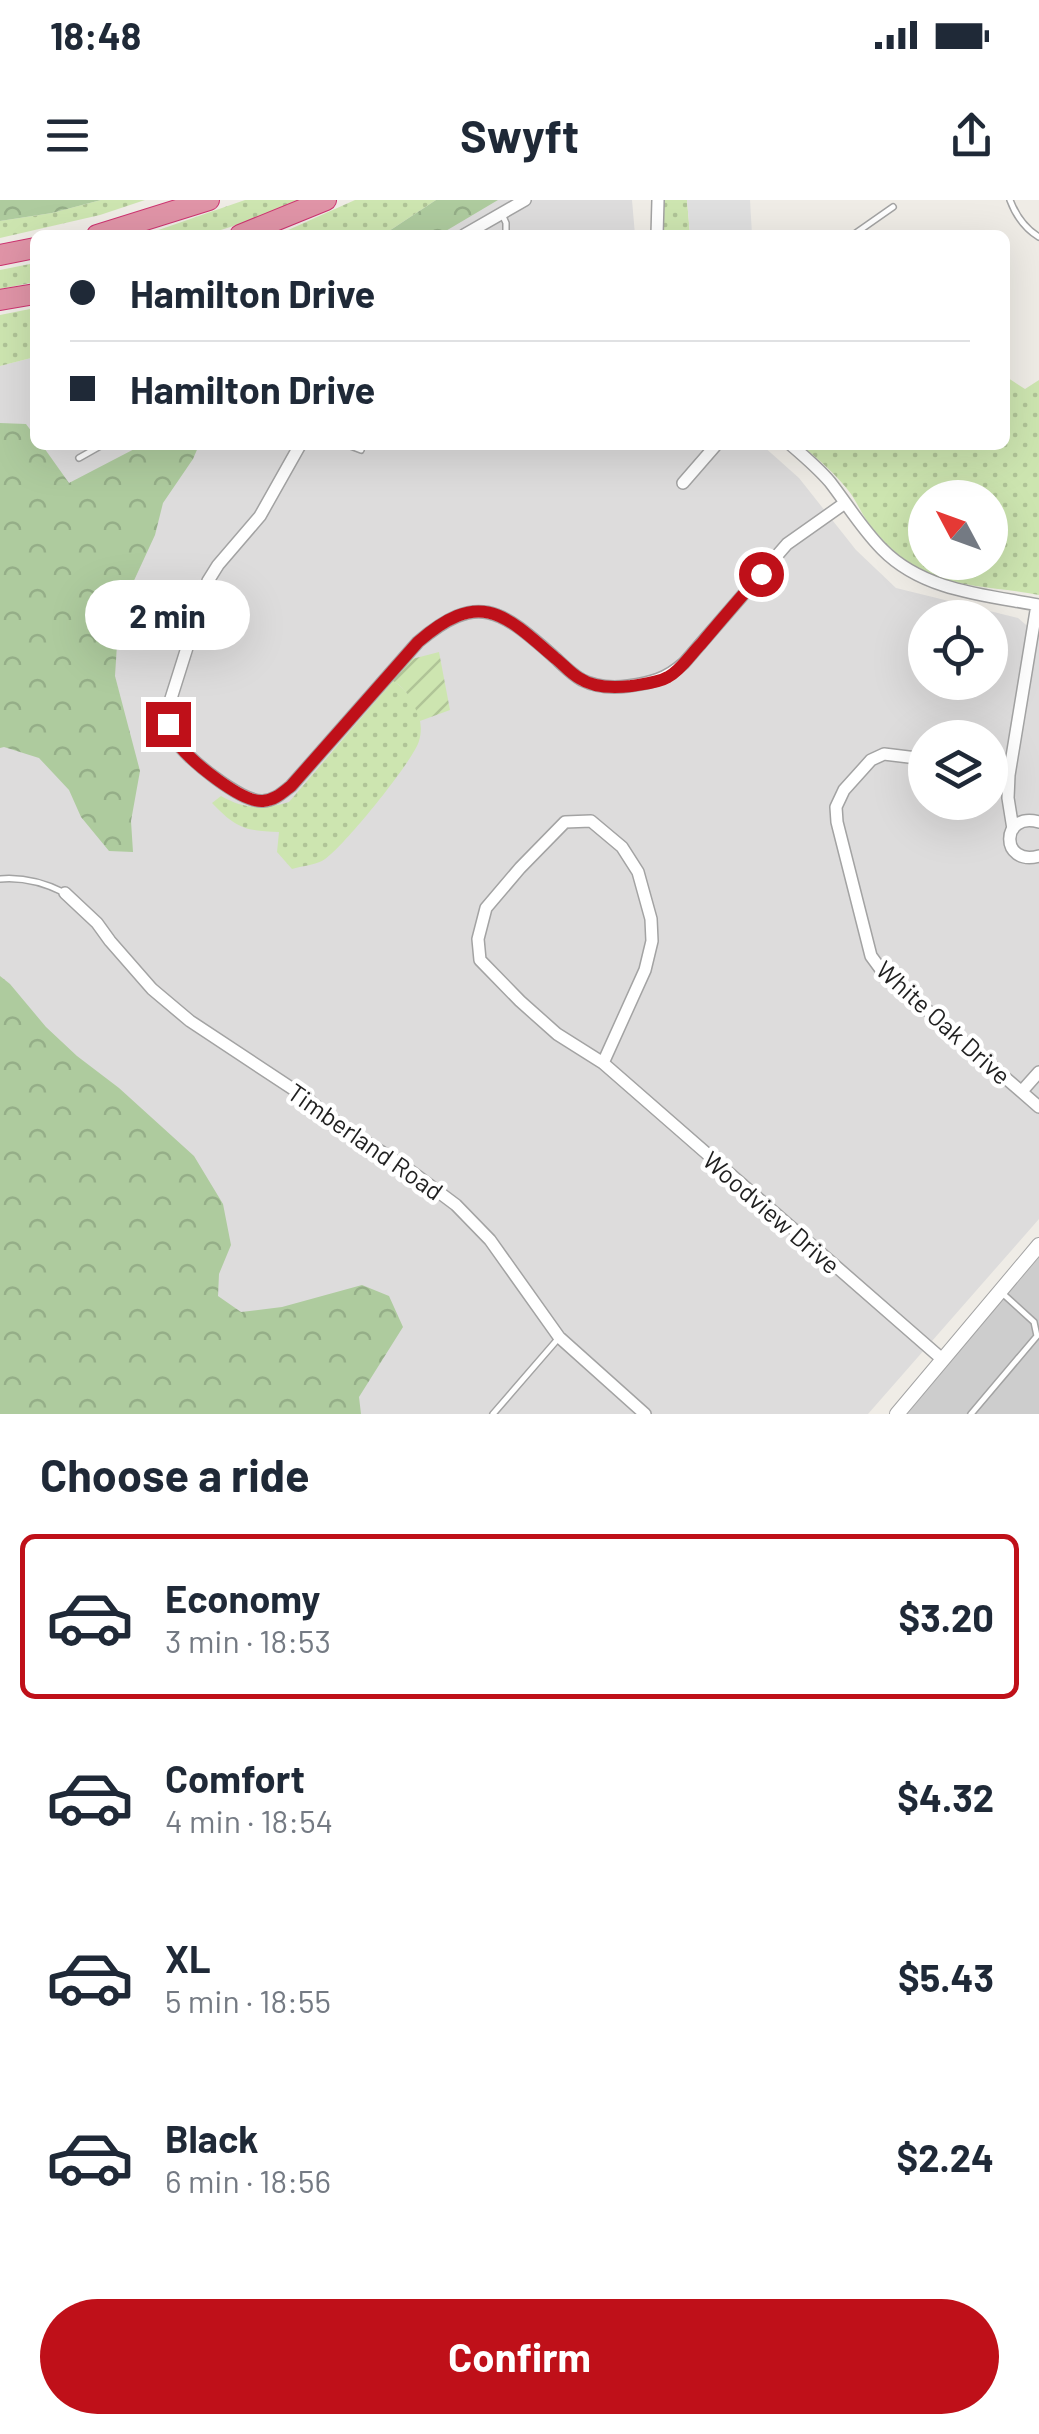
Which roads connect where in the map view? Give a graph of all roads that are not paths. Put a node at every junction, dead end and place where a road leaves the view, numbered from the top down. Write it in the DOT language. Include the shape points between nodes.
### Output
graph roads {
  1 [pos="209,200"];
  2 [pos="326,200"];
  3 [pos="525,200"];
  4 [pos="658,200"];
  5 [pos="1010,200"];
  6 [pos="893,207"];
  7 [pos="502,213"];
  8 [pos="113,230"];
  9 [pos="252,230"];
  10 [pos="473,230"];
  11 [pos="506,230"];
  12 [pos="657,230"];
  13 [pos="861,230"];
  14 [pos="1039,237"];
  15 [pos="30,249"];
  16 [pos="0,255"];
  17 [pos="30,295"];
  18 [pos="0,300"];
  19 [pos="94,450"];
  20 [pos="297,450"];
  21 [pos="712,450"];
  22 [pos="797,450"];
  23 [pos="80,458"];
  24 [pos="683,483"];
  25 [pos="845,503"];
  26 [pos="1038,606"];
  27 [pos="908,758"];
  28 [pos="1009,775"];
  29 [pos="1039,822"];
  30 [pos="1012,829"];
  31 [pos="1039,856"];
  32 [pos="0,879"];
  33 [pos="64,893"];
  34 [pos="604,1063"];
  35 [pos="1039,1072"];
  36 [pos="1022,1092"];
  37 [pos="1039,1107"];
  38 [pos="1039,1244"];
  39 [pos="1000,1291"];
  40 [pos="560,1337"];
  41 [pos="942,1359"];
  42 [pos="493,1414"];
  43 [pos="645,1414"];
  44 [pos="897,1414"];
  45 [pos="971,1414"];
  1 -- 8 [label="highway"];
  2 -- 9 [label="highway"];
  3 -- 7 [label="street"];
  4 -- 12 [label="street"];
  5 -- 14 [label="lane"];
  6 -- 13 [label="lane"];
  7 -- 10 [label="street"];
  7 -- 11 [label="lane"];
  15 -- 16 [label="highway"];
  17 -- 18 [label="highway"];
  19 -- 23 [label="lane"];
  20 -- 25 [label="street" via="260,516 208,581 168,708 181,748 254,801 266,802 291,786 418,642 470,612 504,616 596,685 631,686 669,676 787,544"];
  21 -- 24 [label="street"];
  22 -- 25 [label="street"];
  25 -- 26 [label="street" via="884,551 926,580"];
  26 -- 28 [label="street"];
  27 -- 36 [label="street, White Oak Drive" via="884,754 871,760 836,807 871,956"];
  28 -- 30 [label="street"];
  29 -- 30 [label="street" via="1028,819"];
  30 -- 31 [label="street" via="1016,854"];
  32 -- 33 [label="lane" via="47,884"];
  33 -- 40 [label="street, Timberland Road" via="152,989 190,1020 456,1205 490,1240"];
  34 -- 34 [label="street, Woodview Drive" via="645,970 651,919 638,872 622,846 591,820 565,822 486,908 480,960 558,1034"];
  34 -- 41 [label="street, Woodview Drive"];
  35 -- 36 [label="street"];
  36 -- 37 [label="street, White Oak Drive"];
  38 -- 39 [label="street"];
  39 -- 41 [label="street"];
  39 -- 45 [label="lane" via="1034,1322 1037,1336"];
  40 -- 42 [label="lane"];
  40 -- 43 [label="street, Timberland Road"];
  41 -- 44 [label="street"];
}
